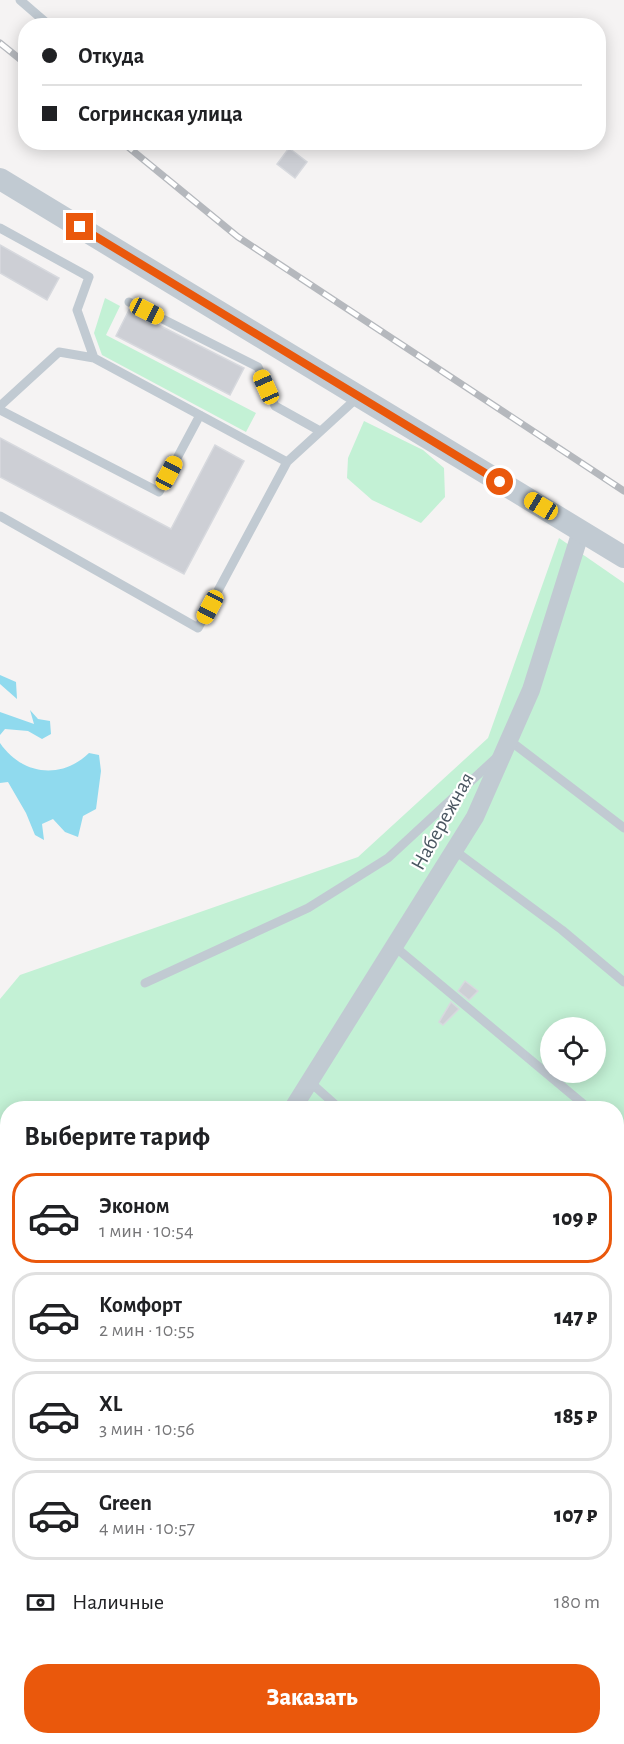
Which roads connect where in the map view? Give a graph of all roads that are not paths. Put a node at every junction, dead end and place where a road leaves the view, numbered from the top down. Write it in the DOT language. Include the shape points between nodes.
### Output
graph roads {
  1 [pos="20,0"];
  2 [pos="41,18"];
  3 [pos="0,179"];
  4 [pos="0,228"];
  5 [pos="129,302"];
  6 [pos="94,358"];
  7 [pos="360,395"];
  8 [pos="0,408"];
  9 [pos="200,415"];
  10 [pos="320,431"];
  11 [pos="287,462"];
  12 [pos="0,516"];
  13 [pos="581,531"];
  14 [pos="624,557"];
  15 [pos="507,745"];
  16 [pos="624,828"];
  17 [pos="454,850"];
  18 [pos="394,946"];
  19 [pos="624,982"];
  20 [pos="144,983"];
  21 [pos="310,1082"];
  22 [pos="298,1101"];
  23 [pos="331,1101"];
  24 [pos="580,1101"];
  1 -- 2 [label="lane"];
  3 -- 7 [label="street"];
  4 -- 6 [label="lane" via="89,277 77,310"];
  5 -- 10 [label="lane" via="258,367 275,406"];
  6 -- 8 [label="lane" via="59,352"];
  6 -- 9 [label="lane"];
  7 -- 10 [label="lane"];
  7 -- 13 [label="street"];
  8 -- 9 [label="lane" via="159,492"];
  9 -- 11 [label="lane"];
  10 -- 11 [label="lane"];
  11 -- 12 [label="lane" via="198,628"];
  13 -- 14 [label="street"];
  13 -- 15 [label="street, Набережная" via="531,690"];
  15 -- 16 [label="lane"];
  15 -- 17 [label="street, Набережная" via="475,817"];
  15 -- 20 [label="lane" via="388,858 308,908"];
  17 -- 18 [label="street, Набережная"];
  17 -- 19 [label="lane" via="562,930"];
  18 -- 21 [label="street, Набережная"];
  18 -- 24 [label="lane"];
  21 -- 22 [label="street, Набережная"];
  21 -- 23 [label="lane"];
}
